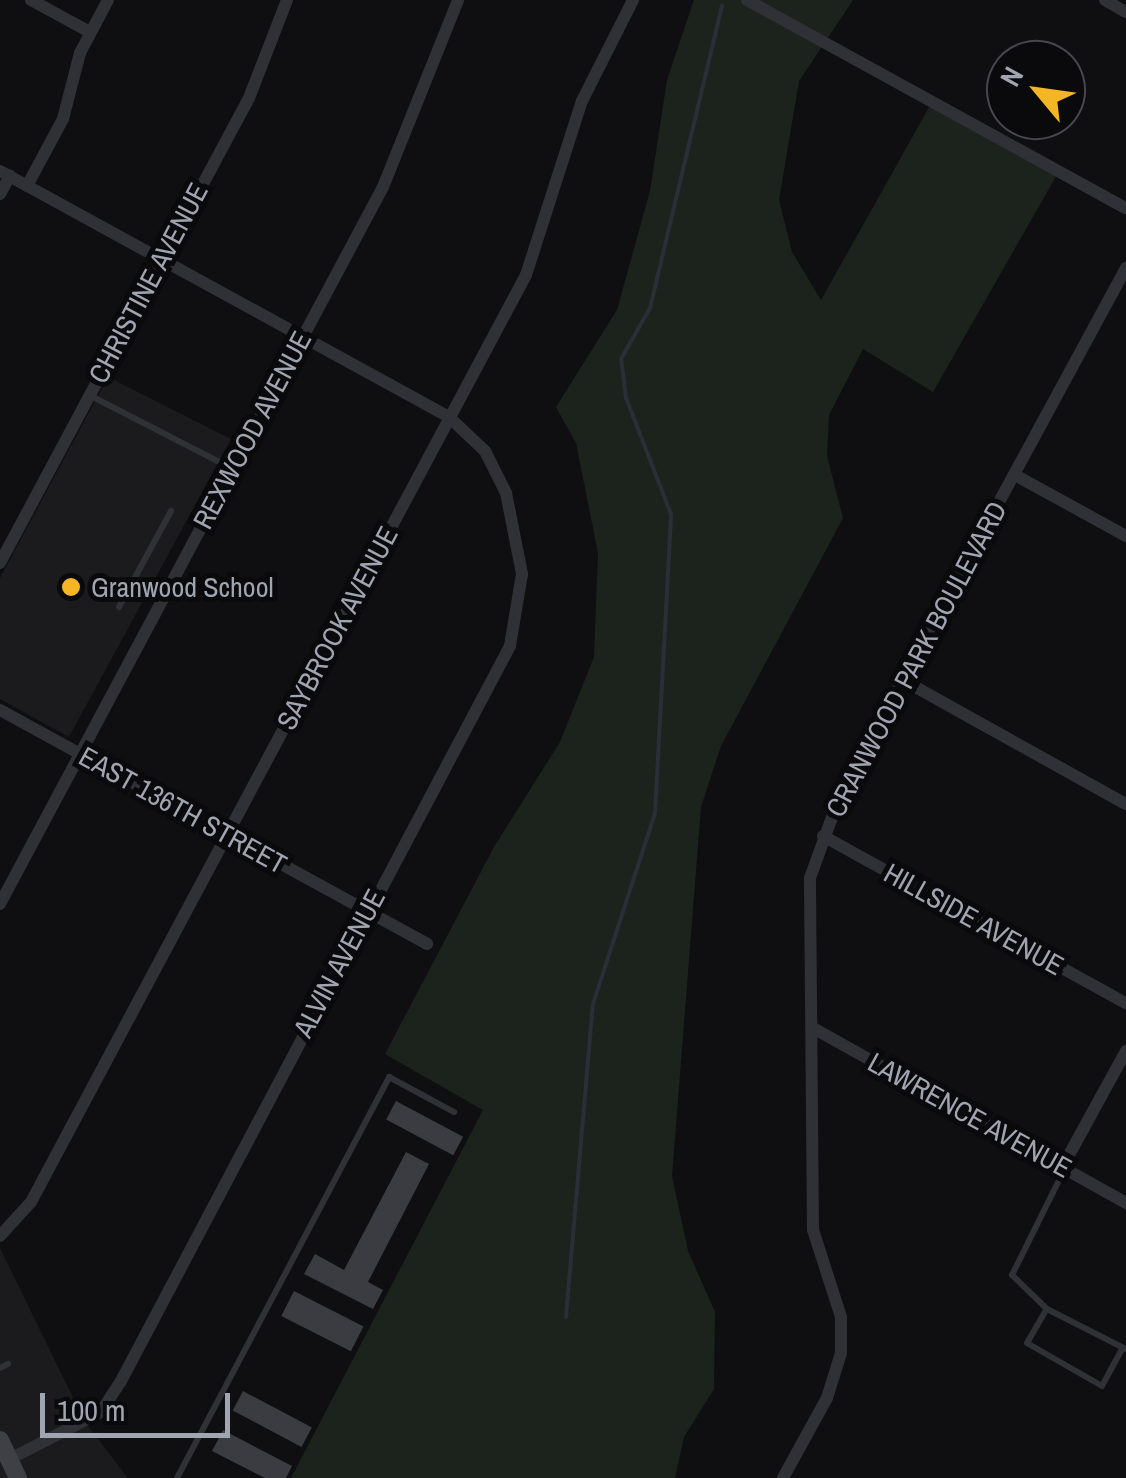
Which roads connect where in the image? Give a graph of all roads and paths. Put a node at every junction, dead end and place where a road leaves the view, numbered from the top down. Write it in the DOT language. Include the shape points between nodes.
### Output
graph roads {
  1 [pos="31,0"];
  2 [pos="108,0"];
  3 [pos="287,0"];
  4 [pos="458,0"];
  5 [pos="634,0"];
  6 [pos="747,0"];
  7 [pos="1104,0"];
  8 [pos="1126,12"];
  9 [pos="90,32"];
  10 [pos="5,174"];
  11 [pos="26,186"];
  12 [pos="0,194"];
  13 [pos="1126,208"];
  14 [pos="160,258"];
  15 [pos="1126,268"];
  16 [pos="302,336"];
  17 [pos="88,395"];
  18 [pos="449,417"];
  19 [pos="231,468"];
  20 [pos="1015,474"];
  21 [pos="171,512"];
  22 [pos="1126,536"];
  23 [pos="0,563"];
  24 [pos="133,582"];
  25 [pos="163,598"];
  26 [pos="120,607"];
  27 [pos="901,679"];
  28 [pos="0,710"];
  29 [pos="80,754"];
  30 [pos="1126,804"];
  31 [pos="228,833"];
  32 [pos="823,836"];
  33 [pos="0,904"];
  34 [pos="366,911"];
  35 [pos="428,944"];
  36 [pos="1126,1003"];
  37 [pos="813,1028"];
  38 [pos="1126,1051"];
  39 [pos="454,1112"];
  40 [pos="1064,1167"];
  41 [pos="1126,1202"];
  42 [pos="0,1236"];
  43 [pos="1047,1308"];
  44 [pos="1124,1349"];
  45 [pos="8,1364"];
  46 [pos="0,1368"];
  47 [pos="0,1440"];
  48 [pos="10,1459"];
  49 [pos="18,1478"];
  50 [pos="177,1478"];
  51 [pos="783,1478"];
  1 -- 9 [label="street"];
  2 -- 9 [label="street"];
  3 -- 14 [label="street, CHRISTINE AVENUE" via="249,98"];
  4 -- 16 [label="street, REXWOOD AVENUE" via="382,187"];
  5 -- 18 [label="street, SAYBROOK AVENUE" via="582,102 526,275"];
  6 -- 13 [label="street"];
  7 -- 8 [label="street"];
  9 -- 11 [label="street" via="63,120"];
  10 -- 11 [label="street, ALVIN AVENUE"];
  10 -- 12 [label="street"];
  11 -- 14 [label="street, ALVIN AVENUE"];
  14 -- 16 [label="street, ALVIN AVENUE"];
  14 -- 17 [label="street, CHRISTINE AVENUE"];
  15 -- 20 [label="street, CRANWOOD PARK BOULEVARD"];
  16 -- 18 [label="street, ALVIN AVENUE"];
  16 -- 19 [label="street, REXWOOD AVENUE"];
  17 -- 19 [label="lane"];
  17 -- 23 [label="street, CHRISTINE AVENUE"];
  18 -- 31 [label="street, SAYBROOK AVENUE"];
  18 -- 34 [label="street, ALVIN AVENUE" via="485,451 506,493 522,574 518,602 510,646"];
  19 -- 25 [label="street, REXWOOD AVENUE"];
  20 -- 22 [label="street"];
  20 -- 27 [label="street, CRANWOOD PARK BOULEVARD"];
  21 -- 24 [label="lane"];
  24 -- 25 [label="lane"];
  24 -- 26 [label="lane"];
  25 -- 29 [label="street, REXWOOD AVENUE"];
  27 -- 30 [label="street"];
  27 -- 32 [label="street, CRANWOOD PARK BOULEVARD"];
  28 -- 29 [label="street, EAST 136TH STREET"];
  29 -- 31 [label="street, EAST 136TH STREET"];
  29 -- 33 [label="street, REXWOOD AVENUE"];
  31 -- 34 [label="street, EAST 136TH STREET"];
  31 -- 42 [label="street, SAYBROOK AVENUE" via="31,1202"];
  32 -- 36 [label="street, HILLSIDE AVENUE"];
  32 -- 37 [label="street, CRANWOOD PARK BOULEVARD" via="810,878"];
  34 -- 35 [label="street, EAST 136TH STREET"];
  34 -- 48 [label="street, ALVIN AVENUE" via="101,1412"];
  37 -- 40 [label="street, LAWRENCE AVENUE"];
  37 -- 51 [label="street, CRANWOOD PARK BOULEVARD" via="813,1230 841,1318 841,1353 827,1398"];
  38 -- 40 [label="street"];
  39 -- 50 [label="lane" via="389,1077"];
  40 -- 41 [label="street, LAWRENCE AVENUE"];
  40 -- 43 [label="lane" via="1012,1275"];
  43 -- 44 [label="lane"];
  43 -- 44 [label="lane" via="1027,1343 1102,1386"];
  45 -- 46 [label="lane"];
  47 -- 48 [label="street"];
  48 -- 49 [label="street"];
}
